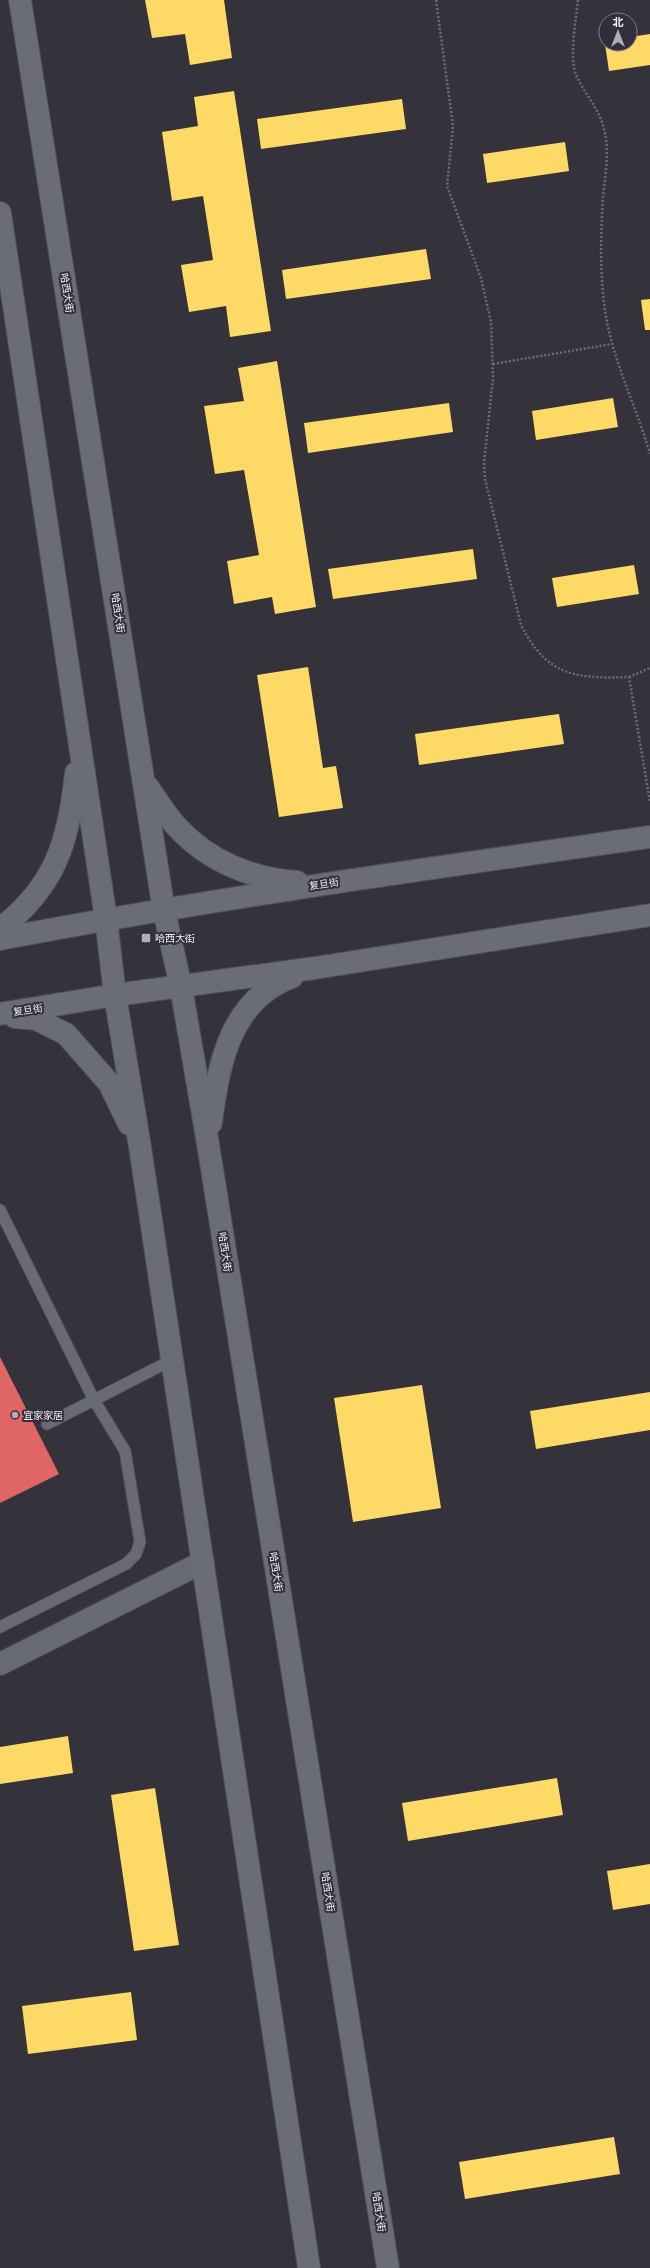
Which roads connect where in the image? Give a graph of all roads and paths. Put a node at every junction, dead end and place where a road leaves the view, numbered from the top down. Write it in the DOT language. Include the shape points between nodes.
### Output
graph roads {
  1 [pos="20,0"];
  2 [pos="436,0"];
  3 [pos="578,0"];
  4 [pos="0,214"];
  5 [pos="612,344"];
  6 [pos="493,364"];
  7 [pos="650,454"];
  8 [pos="650,668"];
  9 [pos="629,677"];
  10 [pos="79,742"];
  11 [pos="146,784"];
  12 [pos="650,802"];
  13 [pos="650,837"];
  14 [pos="322,884"];
  15 [pos="164,911"];
  16 [pos="650,915"];
  17 [pos="106,919"];
  18 [pos="0,929"];
  19 [pos="0,939"];
  20 [pos="315,968"];
  21 [pos="181,987"];
  22 [pos="115,995"];
  23 [pos="0,1015"];
  24 [pos="208,1144"];
  25 [pos="140,1147"];
  26 [pos="0,1210"];
  27 [pos="172,1360"];
  28 [pos="94,1400"];
  29 [pos="47,1424"];
  30 [pos="203,1562"];
  31 [pos="0,1627"];
  32 [pos="0,1664"];
  33 [pos="310,2268"];
  34 [pos="388,2268"];
  1 -- 11 [label="main road, 哈西大街"];
  2 -- 6 [label="path" via="452,126 447,186 469,240 485,292 491,322"];
  3 -- 5 [label="path" via="574,53 576,73 604,128 606,146 602,222 603,291"];
  4 -- 10 [label="main road"];
  5 -- 6 [label="path"];
  5 -- 7 [label="path" via="622,380 642,426"];
  6 -- 9 [label="path" via="484,463 485,479 521,625 530,644 559,670 580,676"];
  8 -- 9 [label="path"];
  9 -- 12 [label="path"];
  10 -- 17 [label="main road"];
  10 -- 18 [label="main road" via="68,833 57,861 34,897"];
  11 -- 14 [label="main road" via="177,827 208,854 239,870 276,881"];
  11 -- 15 [label="main road, 哈西大街"];
  13 -- 14 [label="main road, 复旦街"];
  14 -- 15 [label="main road, 复旦街"];
  15 -- 17 [label="main road, 复旦街"];
  15 -- 21 [label="main road, 哈西大街"];
  16 -- 20 [label="main road, 复旦街"];
  17 -- 19 [label="main road, 复旦街"];
  17 -- 22 [label="main road"];
  20 -- 21 [label="main road, 复旦街"];
  20 -- 24 [label="main road" via="266,990 243,1015 231,1034 218,1069"];
  21 -- 22 [label="main road, 复旦街"];
  21 -- 24 [label="main road, 哈西大街"];
  22 -- 23 [label="main road, 复旦街"];
  22 -- 25 [label="main road"];
  23 -- 25 [label="main road" via="36,1019 66,1034 109,1082"];
  24 -- 34 [label="main road, 哈西大街"];
  25 -- 27 [label="main road"];
  26 -- 28 [label="lane"];
  27 -- 28 [label="lane"];
  27 -- 30 [label="main road"];
  28 -- 29 [label="lane"];
  28 -- 31 [label="lane" via="125,1451 140,1542 136,1554 126,1564"];
  30 -- 32 [label="street"];
  30 -- 33 [label="main road"];
}
